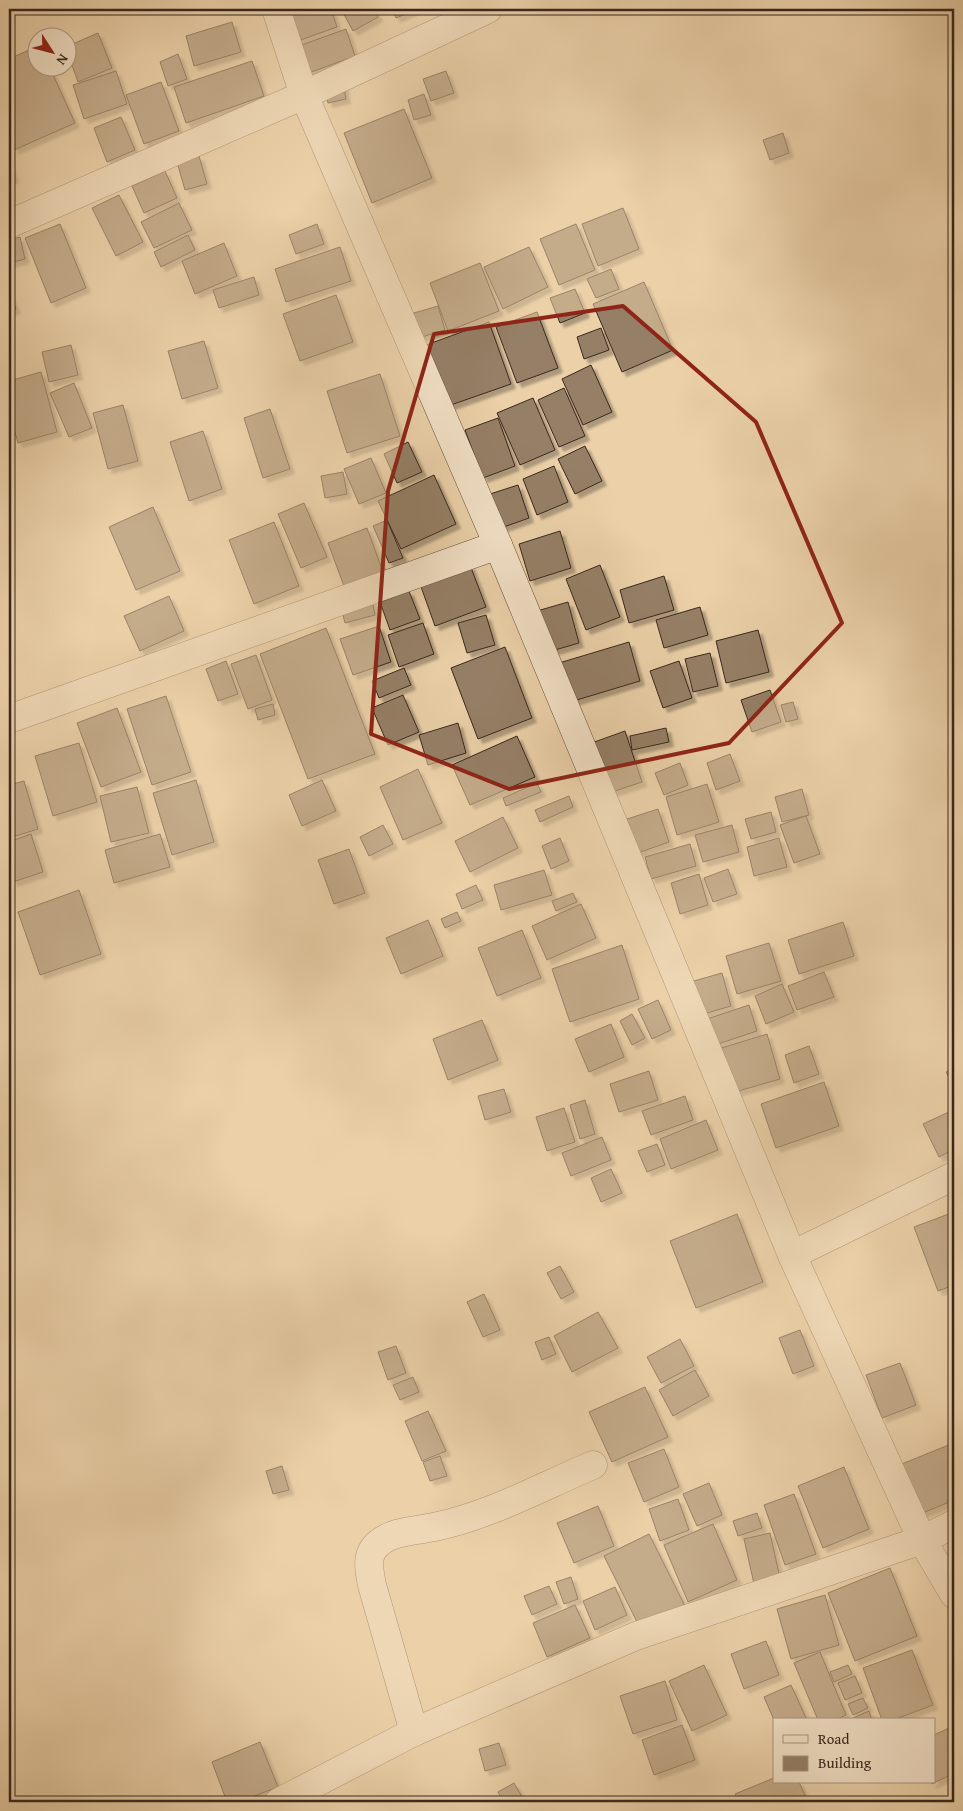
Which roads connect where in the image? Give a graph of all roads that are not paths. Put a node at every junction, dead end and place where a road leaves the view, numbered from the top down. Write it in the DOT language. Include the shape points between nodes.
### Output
graph roads {
  1 [pos="276,9"];
  2 [pos="488,9"];
  3 [pos="304,94"];
  4 [pos="9,224"];
  5 [pos="498,545"];
  6 [pos="9,719"];
  7 [pos="954,1176"];
  8 [pos="792,1255"];
  9 [pos="594,1465"];
  10 [pos="954,1524"];
  11 [pos="922,1540"];
  12 [pos="954,1594"];
  13 [pos="414,1732"];
  14 [pos="279,1802"];
  1 -- 3 [label="street"];
  2 -- 3 [label="street"];
  3 -- 4 [label="street"];
  3 -- 5 [label="street"];
  5 -- 6 [label="street"];
  5 -- 8 [label="street"];
  7 -- 8 [label="street"];
  8 -- 11 [label="street"];
  9 -- 13 [label="street" via="464,1521 388,1536 374,1548 369,1569 372,1585"];
  10 -- 11 [label="street"];
  11 -- 12 [label="street"];
  11 -- 13 [label="street" via="636,1636"];
  13 -- 14 [label="street"];
}
